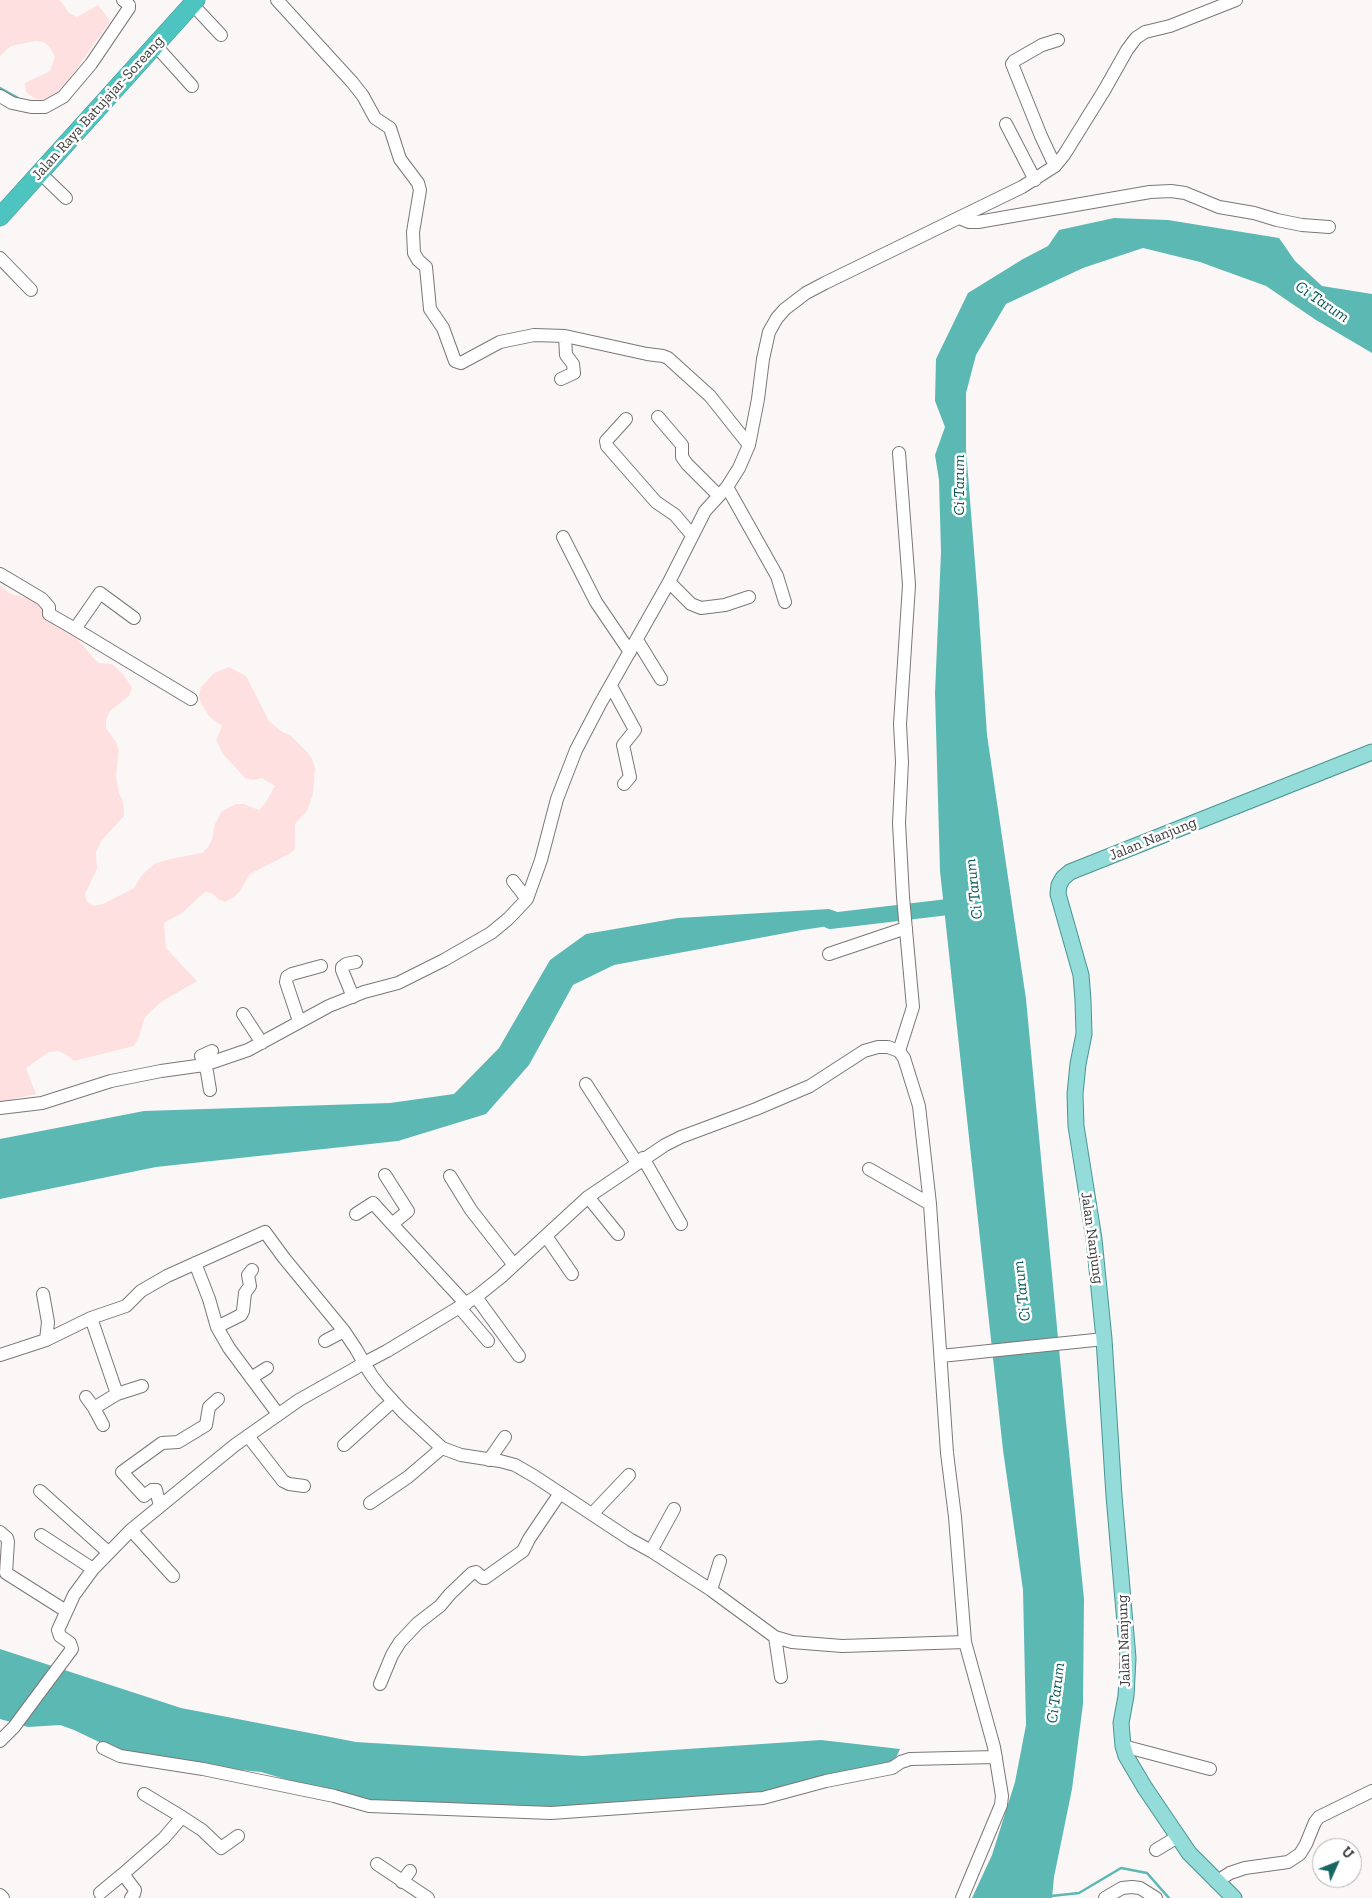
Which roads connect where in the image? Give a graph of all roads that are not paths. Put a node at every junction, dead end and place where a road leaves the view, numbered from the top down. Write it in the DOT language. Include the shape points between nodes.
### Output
graph roads {
  1 [pos="277,0"];
  2 [pos="1236,0"];
  3 [pos="125,1"];
  4 [pos="194,2"];
  5 [pos="1214,3"];
  6 [pos="221,35"];
  7 [pos="1058,40"];
  8 [pos="156,46"];
  9 [pos="192,86"];
  10 [pos="0,96"];
  11 [pos="1006,124"];
  12 [pos="1055,166"];
  13 [pos="39,172"];
  14 [pos="1035,180"];
  15 [pos="66,198"];
  16 [pos="0,217"];
  17 [pos="959,218"];
  18 [pos="1329,227"];
  19 [pos="0,258"];
  20 [pos="31,290"];
  21 [pos="565,336"];
  22 [pos="561,378"];
  23 [pos="658,417"];
  24 [pos="626,419"];
  25 [pos="749,445"];
  26 [pos="899,453"];
  27 [pos="722,491"];
  28 [pos="692,535"];
  29 [pos="563,537"];
  30 [pos="0,574"];
  31 [pos="669,582"];
  32 [pos="749,597"];
  33 [pos="785,602"];
  34 [pos="134,618"];
  35 [pos="75,629"];
  36 [pos="637,640"];
  37 [pos="630,652"];
  38 [pos="661,679"];
  39 [pos="611,686"];
  40 [pos="191,699"];
  41 [pos="1372,752"];
  42 [pos="624,784"];
  43 [pos="513,881"];
  44 [pos="527,899"];
  45 [pos="905,922"];
  46 [pos="829,954"];
  47 [pos="356,962"];
  48 [pos="321,966"];
  49 [pos="353,997"];
  50 [pos="243,1014"];
  51 [pos="299,1021"];
  52 [pos="262,1042"];
  53 [pos="899,1051"];
  54 [pos="211,1055"];
  55 [pos="586,1084"];
  56 [pos="210,1090"];
  57 [pos="0,1108"];
  58 [pos="640,1161"];
  59 [pos="869,1169"];
  60 [pos="385,1175"];
  61 [pos="450,1176"];
  62 [pos="588,1197"];
  63 [pos="930,1204"];
  64 [pos="356,1214"];
  65 [pos="392,1224"];
  66 [pos="681,1224"];
  67 [pos="618,1234"];
  68 [pos="546,1236"];
  69 [pos="195,1263"];
  70 [pos="514,1265"];
  71 [pos="252,1270"];
  72 [pos="572,1274"];
  73 [pos="43,1294"];
  74 [pos="467,1303"];
  75 [pos="91,1318"];
  76 [pos="218,1327"];
  77 [pos="344,1331"];
  78 [pos="46,1340"];
  79 [pos="1104,1340"];
  80 [pos="325,1341"];
  81 [pos="488,1341"];
  82 [pos="0,1355"];
  83 [pos="519,1356"];
  84 [pos="948,1356"];
  85 [pos="364,1363"];
  86 [pos="267,1368"];
  87 [pos="251,1378"];
  88 [pos="142,1386"];
  89 [pos="117,1394"];
  90 [pos="86,1397"];
  91 [pos="218,1399"];
  92 [pos="393,1401"];
  93 [pos="94,1408"];
  94 [pos="278,1414"];
  95 [pos="103,1425"];
  96 [pos="248,1436"];
  97 [pos="505,1437"];
  98 [pos="344,1445"];
  99 [pos="442,1448"];
  100 [pos="489,1460"];
  101 [pos="629,1475"];
  102 [pos="304,1486"];
  103 [pos="40,1491"];
  104 [pos="560,1494"];
  105 [pos="370,1504"];
  106 [pos="160,1506"];
  107 [pos="674,1509"];
  108 [pos="592,1514"];
  109 [pos="131,1530"];
  110 [pos="0,1532"];
  111 [pos="41,1535"];
  112 [pos="651,1551"];
  113 [pos="108,1552"];
  114 [pos="720,1561"];
  115 [pos="93,1569"];
  116 [pos="3,1571"];
  117 [pos="173,1576"];
  118 [pos="711,1590"];
  119 [pos="66,1611"];
  120 [pos="776,1637"];
  121 [pos="964,1642"];
  122 [pos="781,1677"];
  123 [pos="380,1684"];
  124 [pos="0,1740"];
  125 [pos="1122,1746"];
  126 [pos="103,1748"];
  127 [pos="996,1757"];
  128 [pos="1210,1768"];
  129 [pos="1372,1791"];
  130 [pos="144,1794"];
  131 [pos="182,1816"];
  132 [pos="238,1836"];
  133 [pos="1179,1836"];
  134 [pos="1156,1850"];
  135 [pos="377,1864"];
  136 [pos="123,1874"];
  137 [pos="1216,1882"];
  138 [pos="100,1892"];
  139 [pos="0,1895"];
  140 [pos="3,1898"];
  141 [pos="131,1898"];
  142 [pos="428,1898"];
  143 [pos="962,1898"];
  144 [pos="1105,1898"];
  145 [pos="1156,1898"];
  146 [pos="1234,1898"];
  1 -- 21 [label="street" via="352,82 375,118 390,128 400,159 418,182 414,253 426,267 430,309 446,335 455,361 461,363 492,345 510,339 534,335"];
  2 -- 5 [label="street"];
  3 -- 10 [label="street" via="129,8 91,64 63,97 45,107 31,107 12,103"];
  4 -- 6 [label="street"];
  4 -- 8 [label="highway, Jalan Raya Batujajar-Soreang"];
  5 -- 12 [label="street" via="1170,26 1145,32 1136,38"];
  7 -- 12 [label="street" via="1042,45 1012,64"];
  8 -- 9 [label="street"];
  8 -- 13 [label="highway, Jalan Raya Batujajar-Soreang"];
  11 -- 14 [label="street"];
  12 -- 14 [label="street"];
  13 -- 15 [label="street"];
  13 -- 16 [label="highway, Jalan Raya Batujajar-Soreang"];
  14 -- 17 [label="street"];
  17 -- 18 [label="street" via="978,222 1171,191 1185,193 1219,207 1302,225"];
  17 -- 25 [label="street" via="825,283 785,309 769,332"];
  19 -- 20 [label="street"];
  21 -- 22 [label="street" via="566,356 573,364 574,373"];
  21 -- 25 [label="street" via="668,358 710,396"];
  23 -- 27 [label="street" via="682,445 682,457 687,464"];
  24 -- 28 [label="street" via="606,441 607,446 656,502 675,515"];
  25 -- 27 [label="street" via="739,468"];
  26 -- 45 [label="street" via="909,585 900,724 899,823"];
  27 -- 28 [label="street" via="705,511"];
  27 -- 33 [label="street" via="777,576"];
  28 -- 31 [label="street"];
  29 -- 37 [label="street" via="596,602"];
  30 -- 35 [label="street" via="42,599 50,614"];
  31 -- 32 [label="street" via="691,604 701,608"];
  31 -- 36 [label="street"];
  34 -- 35 [label="street" via="100,593"];
  35 -- 40 [label="street"];
  36 -- 37 [label="street"];
  36 -- 38 [label="street"];
  37 -- 39 [label="street"];
  39 -- 42 [label="street" via="635,730 623,745 630,776"];
  39 -- 44 [label="street" via="576,750"];
  41 -- 79 [label="main road, Jalan Nanjung" via="1076,869 1063,878 1059,886 1058,894 1080,976 1084,1034 1077,1074 1076,1126 1094,1239"];
  43 -- 44 [label="street"];
  44 -- 49 [label="street" via="491,933 444,960 398,983"];
  45 -- 46 [label="street"];
  45 -- 53 [label="street" via="913,1007"];
  47 -- 49 [label="street" via="342,966"];
  48 -- 51 [label="street" via="287,977"];
  49 -- 51 [label="street"];
  50 -- 52 [label="street"];
  51 -- 52 [label="street"];
  52 -- 54 [label="street" via="248,1050"];
  53 -- 58 [label="street" via="888,1047 864,1051 810,1086 681,1137"];
  53 -- 63 [label="street" via="919,1106"];
  54 -- 56 [label="street"];
  54 -- 57 [label="street" via="42,1103"];
  55 -- 58 [label="street"];
  58 -- 62 [label="street"];
  58 -- 66 [label="street"];
  59 -- 63 [label="street"];
  60 -- 65 [label="street" via="408,1211"];
  61 -- 70 [label="street" via="471,1210"];
  62 -- 67 [label="street"];
  62 -- 68 [label="street"];
  63 -- 84 [label="street"];
  64 -- 65 [label="street" via="373,1203"];
  65 -- 74 [label="street"];
  68 -- 70 [label="street"];
  68 -- 72 [label="street"];
  69 -- 75 [label="street" via="146,1288 126,1306"];
  69 -- 76 [label="street"];
  69 -- 77 [label="street" via="266,1232"];
  70 -- 74 [label="street"];
  71 -- 76 [label="street" via="248,1276 250,1286 245,1293 243,1311"];
  73 -- 78 [label="street" via="48,1322"];
  74 -- 81 [label="street"];
  74 -- 83 [label="street"];
  74 -- 85 [label="street"];
  75 -- 78 [label="street"];
  75 -- 89 [label="street"];
  76 -- 87 [label="street"];
  77 -- 80 [label="street"];
  77 -- 85 [label="street"];
  78 -- 82 [label="street"];
  79 -- 84 [label="street"];
  79 -- 125 [label="main road, Jalan Nanjung" via="1128,1658 1121,1723"];
  84 -- 121 [label="street" via="947,1454"];
  85 -- 92 [label="street"];
  85 -- 94 [label="street"];
  86 -- 87 [label="street"];
  87 -- 94 [label="street"];
  88 -- 89 [label="street"];
  89 -- 93 [label="street"];
  90 -- 93 [label="street"];
  91 -- 106 [label="street" via="208,1407 206,1424 178,1442 162,1443 122,1472 144,1495 156,1490"];
  92 -- 98 [label="street"];
  92 -- 99 [label="street"];
  93 -- 95 [label="street"];
  94 -- 96 [label="street"];
  96 -- 102 [label="street" via="283,1481"];
  96 -- 106 [label="street"];
  97 -- 100 [label="street"];
  99 -- 100 [label="street"];
  99 -- 105 [label="street"];
  100 -- 104 [label="street" via="515,1466"];
  101 -- 108 [label="street"];
  103 -- 113 [label="street"];
  104 -- 108 [label="street"];
  104 -- 123 [label="street" via="524,1551 486,1578 472,1573 418,1623 400,1642"];
  106 -- 109 [label="street"];
  107 -- 112 [label="street"];
  108 -- 112 [label="street"];
  109 -- 113 [label="street"];
  109 -- 117 [label="street"];
  110 -- 116 [label="street" via="8,1542"];
  111 -- 115 [label="street"];
  112 -- 118 [label="street"];
  113 -- 115 [label="street"];
  114 -- 118 [label="street"];
  115 -- 119 [label="street"];
  116 -- 119 [label="street"];
  118 -- 120 [label="street"];
  119 -- 124 [label="street" via="58,1632 72,1649 14,1727"];
  120 -- 121 [label="street" via="792,1642 842,1646"];
  120 -- 122 [label="street"];
  121 -- 127 [label="street"];
  125 -- 128 [label="street"];
  125 -- 133 [label="main road, Jalan Nanjung" via="1144,1788"];
  126 -- 127 [label="street" via="120,1756 222,1773 369,1806 551,1813 763,1798 892,1768 910,1759"];
  127 -- 143 [label="street" via="1001,1804"];
  129 -- 137 [label="street" via="1319,1817 1300,1854 1288,1862 1245,1868"];
  130 -- 131 [label="street"];
  131 -- 132 [label="street" via="221,1848"];
  131 -- 136 [label="street" via="164,1838"];
  133 -- 134 [label="street"];
  133 -- 137 [label="main road, Jalan Nanjung" via="1189,1854"];
  135 -- 142 [label="street" via="406,1876"];
  136 -- 138 [label="street"];
  136 -- 141 [label="street" via="135,1890"];
  137 -- 146 [label="main road, Jalan Nanjung"];
  139 -- 140 [label="street"];
  144 -- 145 [label="street" via="1122,1888 1132,1887"];
}
